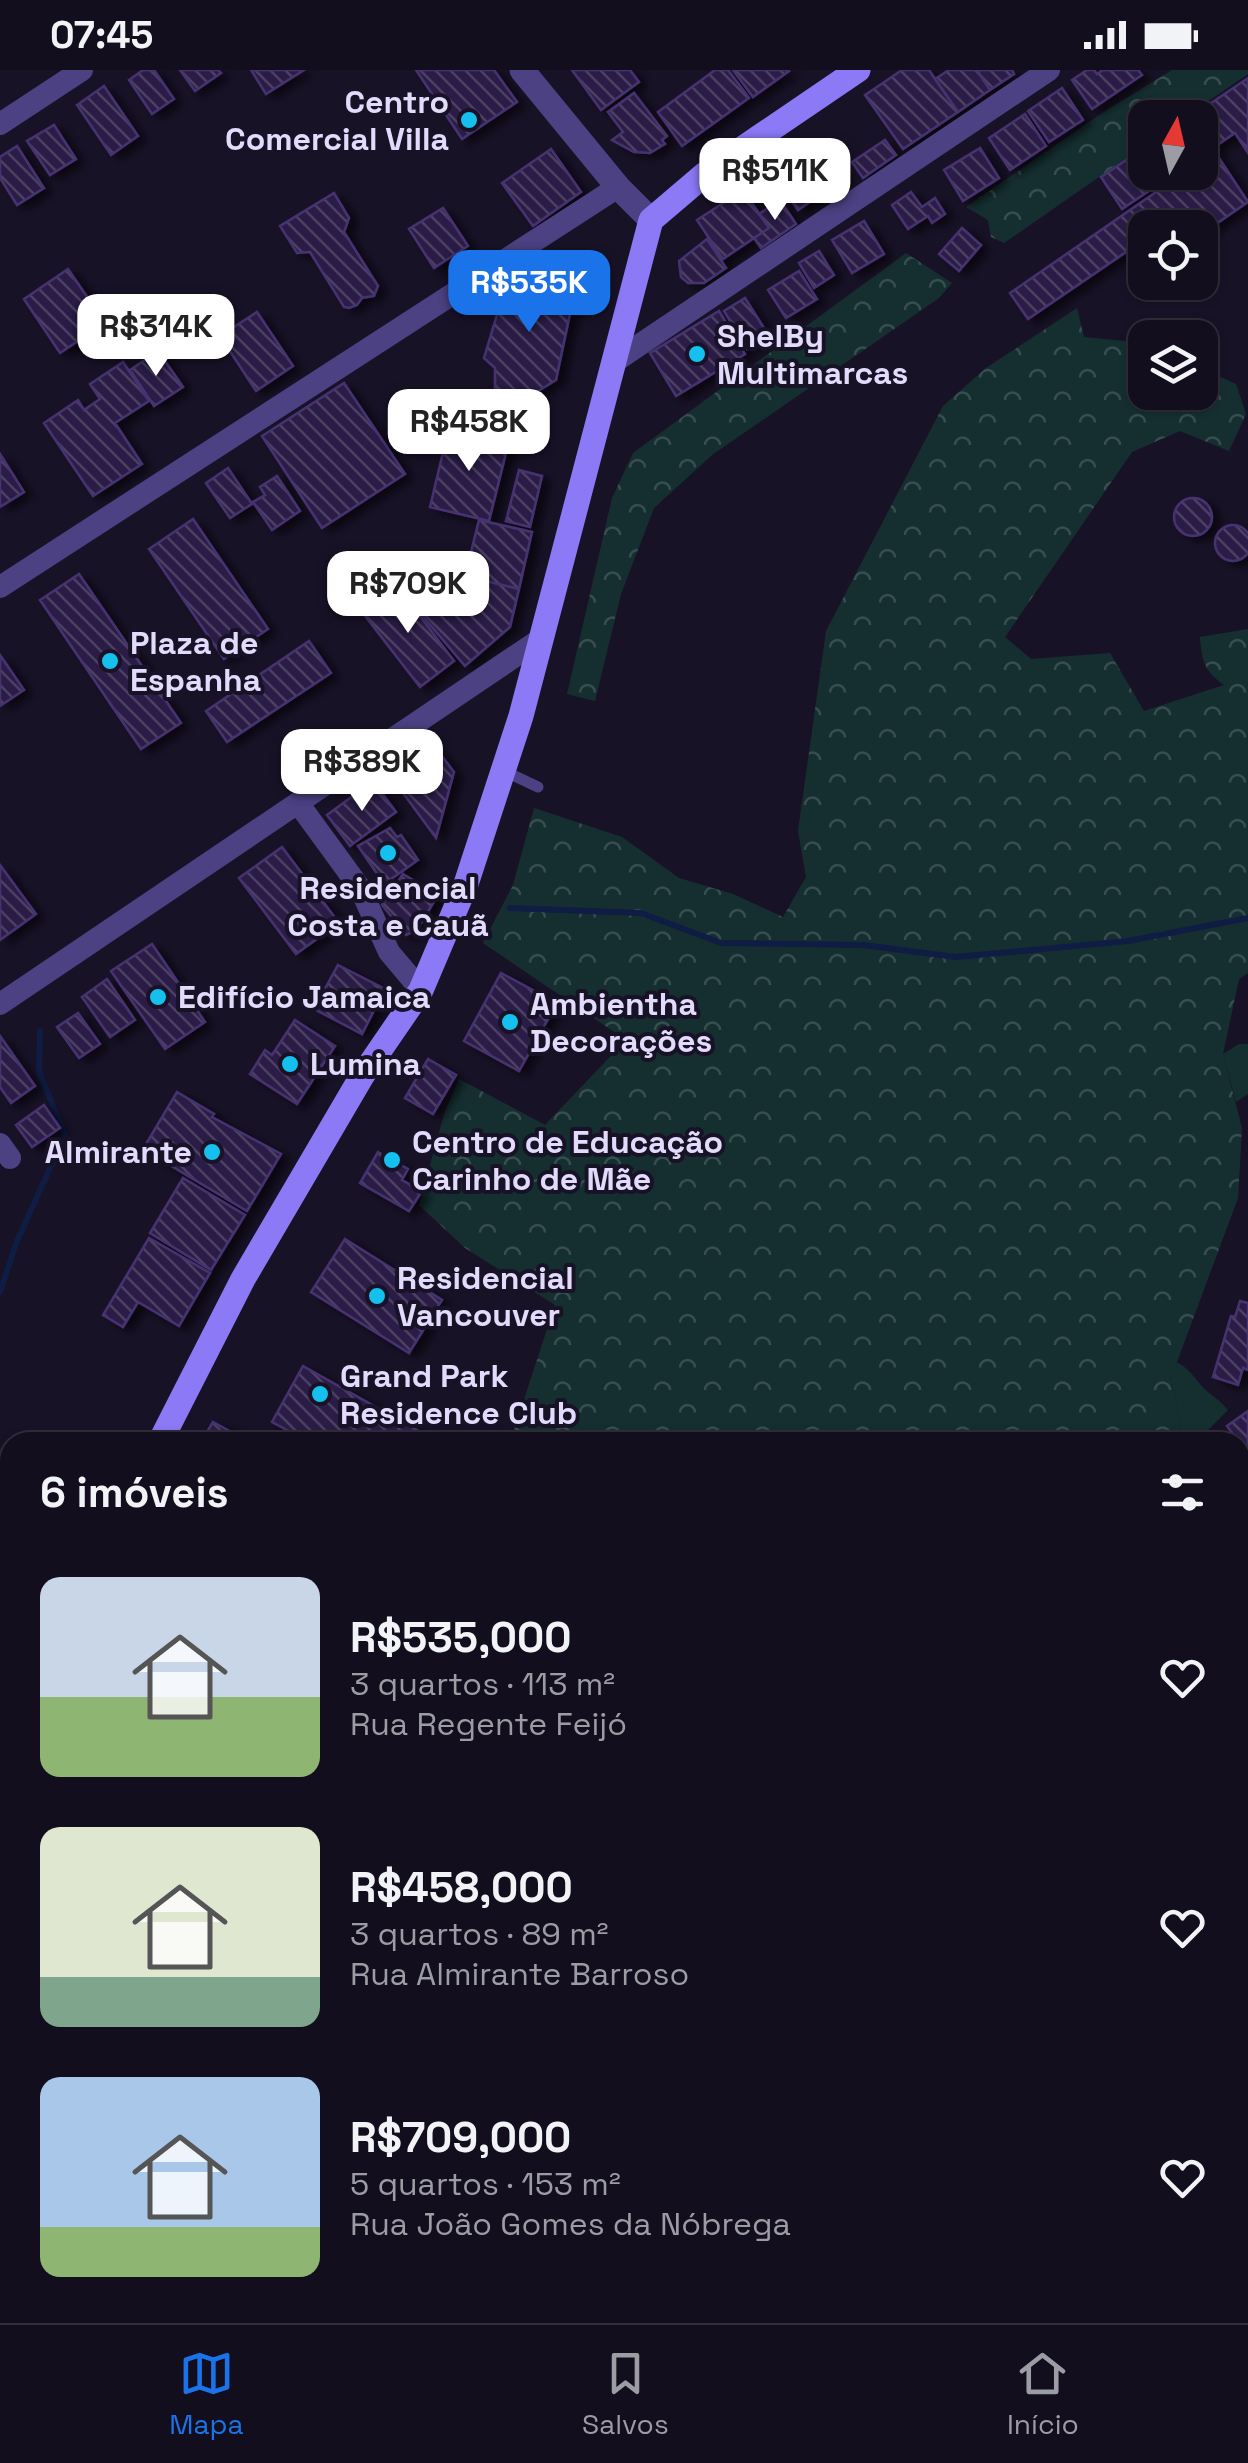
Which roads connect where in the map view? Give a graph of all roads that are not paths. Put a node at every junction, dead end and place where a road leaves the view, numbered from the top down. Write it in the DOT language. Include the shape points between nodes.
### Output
graph roads {
  1 [pos="82,70"];
  2 [pos="522,70"];
  3 [pos="858,70"];
  4 [pos="1049,70"];
  5 [pos="0,124"];
  6 [pos="618,187"];
  7 [pos="651,220"];
  8 [pos="616,360"];
  9 [pos="0,587"];
  10 [pos="542,638"];
  11 [pos="504,771"];
  12 [pos="538,787"];
  13 [pos="298,803"];
  14 [pos="420,990"];
  15 [pos="0,1004"];
  16 [pos="165,1432"];
  1 -- 5 [label="street"];
  2 -- 6 [label="street"];
  3 -- 7 [label="main road" via="705,174"];
  4 -- 8 [label="street"];
  6 -- 7 [label="street"];
  6 -- 9 [label="street"];
  7 -- 8 [label="main road"];
  8 -- 10 [label="main road"];
  10 -- 11 [label="main road"];
  10 -- 13 [label="street"];
  11 -- 12 [label="lane"];
  11 -- 14 [label="main road"];
  13 -- 14 [label="street" via="360,888 389,952"];
  13 -- 15 [label="street"];
  14 -- 16 [label="main road" via="258,1254"];
}
